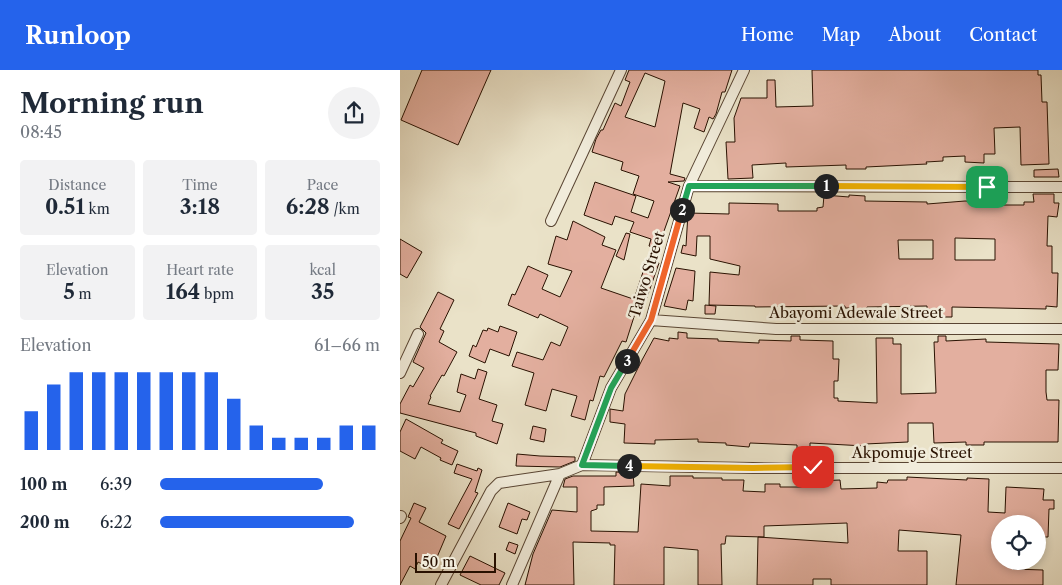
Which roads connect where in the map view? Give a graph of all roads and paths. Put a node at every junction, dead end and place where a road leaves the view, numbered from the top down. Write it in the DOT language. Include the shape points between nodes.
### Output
graph roads {
  1 [pos="621,70"];
  2 [pos="744,70"];
  3 [pos="689,186"];
  4 [pos="1062,188"];
  5 [pos="551,221"];
  6 [pos="651,320"];
  7 [pos="1062,329"];
  8 [pos="418,334"];
  9 [pos="400,373"];
  10 [pos="582,465"];
  11 [pos="1062,468"];
  12 [pos="560,474"];
  13 [pos="441,585"];
  14 [pos="512,585"];
  1 -- 5 [label="street"];
  2 -- 3 [label="street, Taiwo Street"];
  3 -- 4 [label="street"];
  3 -- 6 [label="street, Taiwo Street"];
  6 -- 7 [label="street, Abayomi Adewale Street" via="776,328"];
  6 -- 10 [label="street, Taiwo Street" via="611,388"];
  8 -- 9 [label="street"];
  10 -- 11 [label="street, Akpomuje Street"];
  10 -- 12 [label="street"];
  12 -- 13 [label="street" via="499,483 491,491"];
  12 -- 14 [label="street"];
}
